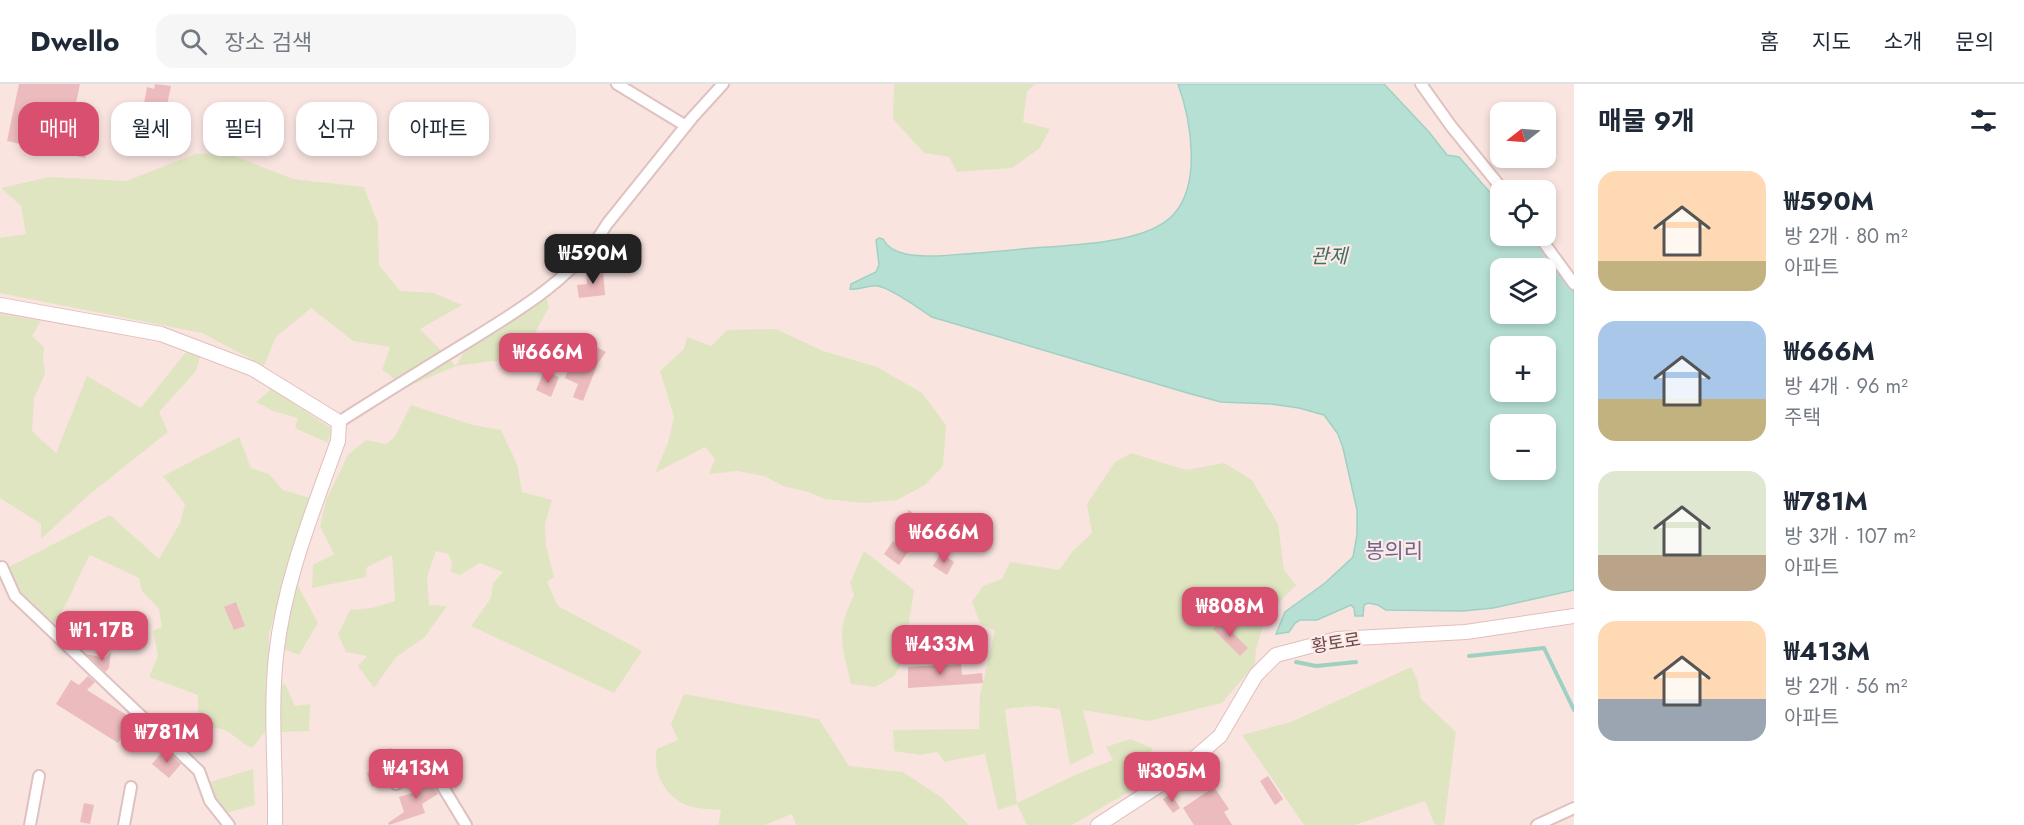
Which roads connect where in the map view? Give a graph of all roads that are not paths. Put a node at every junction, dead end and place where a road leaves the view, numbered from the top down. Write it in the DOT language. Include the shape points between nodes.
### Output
graph roads {
  1 [pos="617,84"];
  2 [pos="723,84"];
  3 [pos="1421,84"];
  4 [pos="686,126"];
  5 [pos="1495,180"];
  6 [pos="1546,246"];
  7 [pos="1574,284"];
  8 [pos="0,305"];
  9 [pos="339,422"];
  10 [pos="2,567"];
  11 [pos="1574,616"];
  12 [pos="39,776"];
  13 [pos="396,784"];
  14 [pos="131,787"];
  15 [pos="1574,808"];
  16 [pos="30,825"];
  17 [pos="124,825"];
  18 [pos="229,825"];
  19 [pos="275,825"];
  20 [pos="466,825"];
  21 [pos="1098,825"];
  22 [pos="1537,825"];
  1 -- 4 [label="street"];
  2 -- 4 [label="street"];
  3 -- 5 [label="street"];
  4 -- 9 [label="street" via="597,241 557,283"];
  6 -- 7 [label="street"];
  8 -- 9 [label="street" via="161,334 253,369"];
  9 -- 19 [label="street" via="338,441 287,590 276,656"];
  10 -- 18 [label="street" via="15,596 199,771 210,801"];
  11 -- 21 [label="street, 황토로" via="1466,632 1337,639 1276,655 1256,675 1220,736 1175,775"];
  12 -- 16 [label="street"];
  13 -- 20 [label="street" via="429,764"];
  14 -- 17 [label="street"];
  15 -- 22 [label="street"];
}
